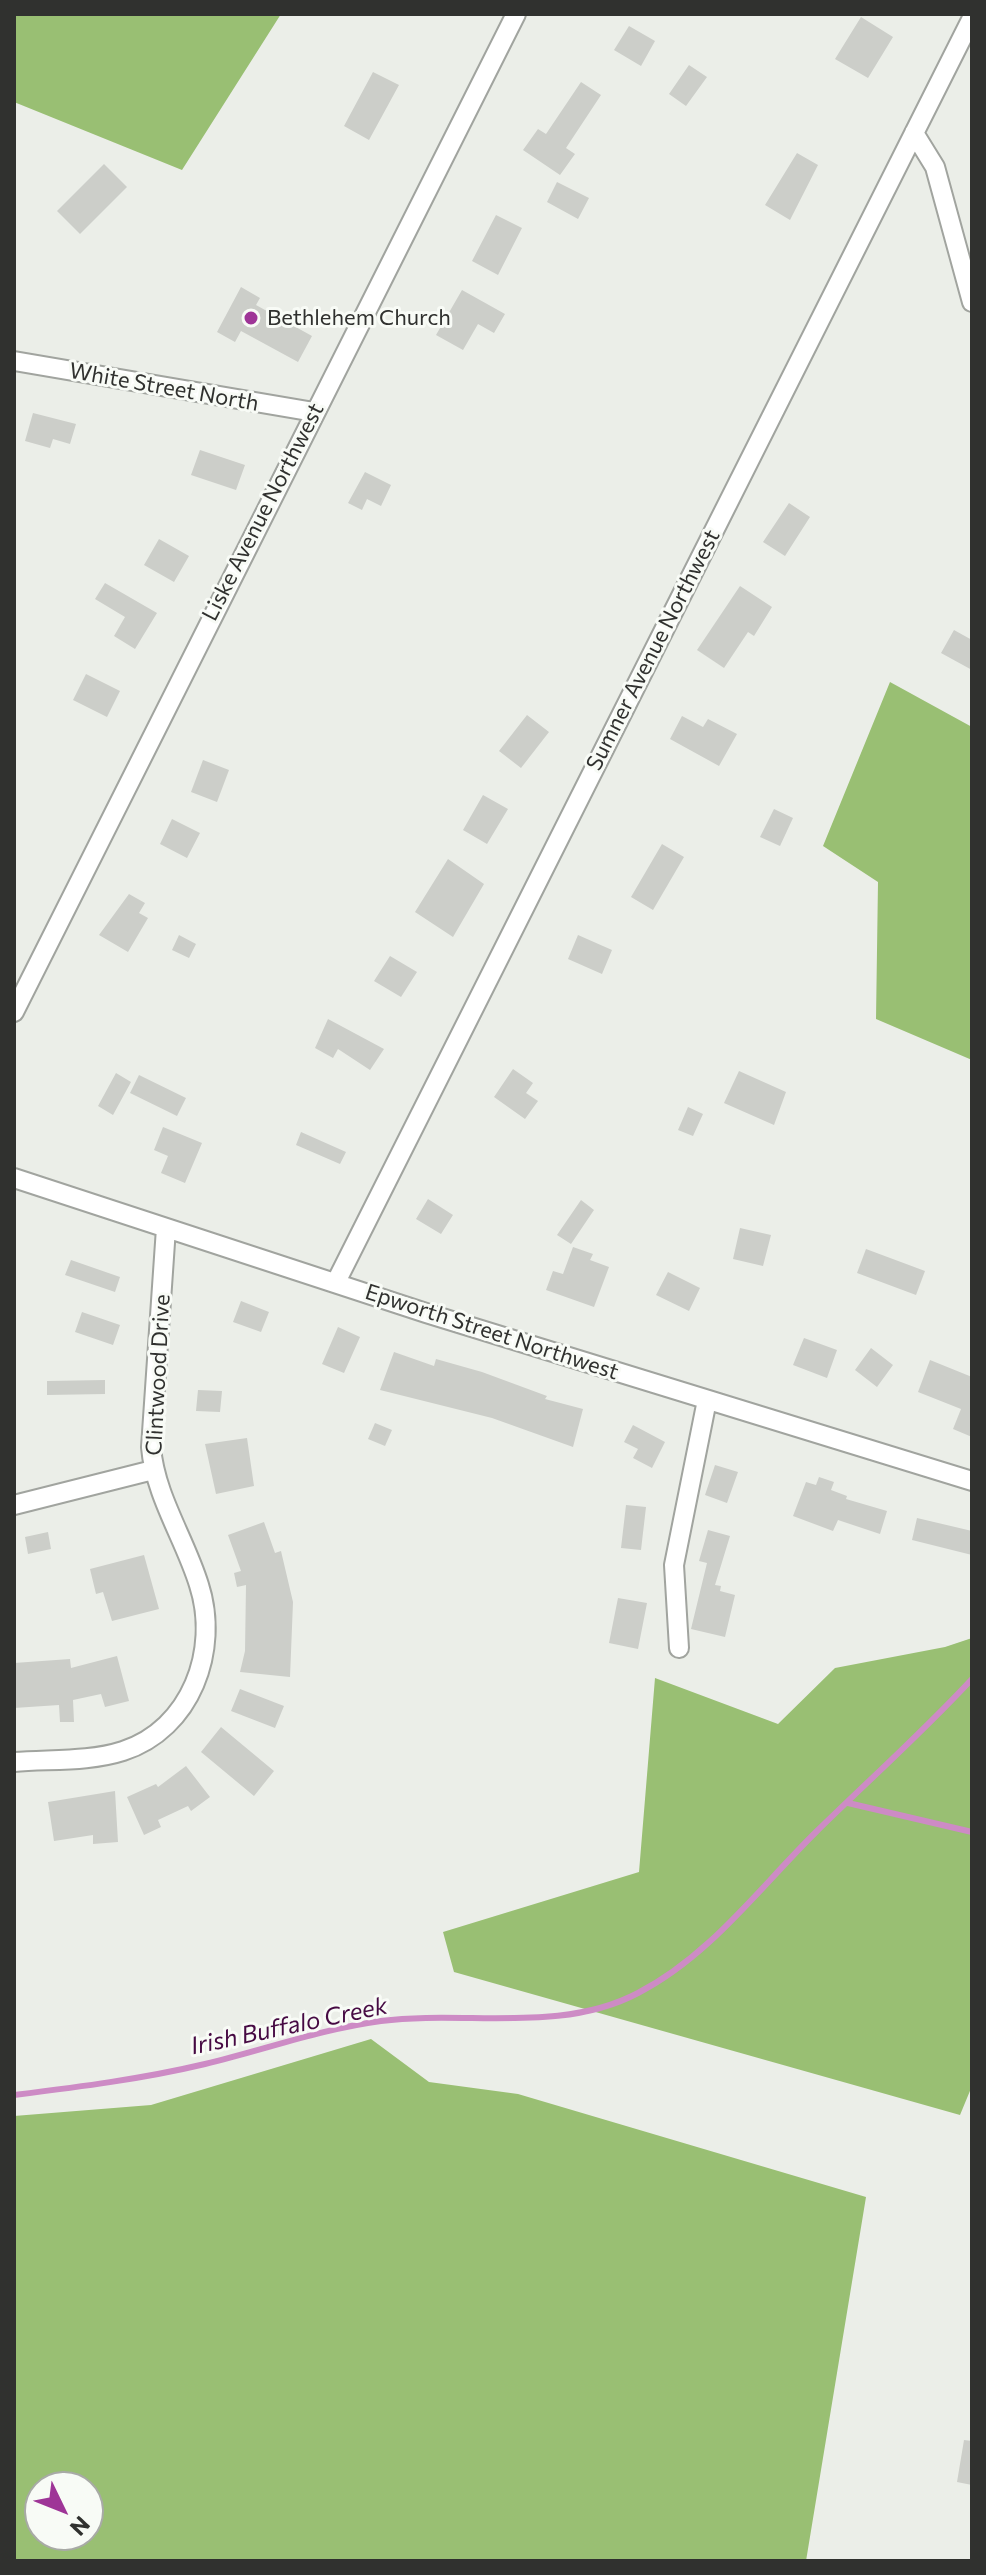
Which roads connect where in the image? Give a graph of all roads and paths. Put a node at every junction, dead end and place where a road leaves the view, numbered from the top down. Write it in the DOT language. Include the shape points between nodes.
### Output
graph roads {
  1 [pos="516,14"];
  2 [pos="972,18"];
  3 [pos="914,133"];
  4 [pos="972,302"];
  5 [pos="14,361"];
  6 [pos="314,412"];
  7 [pos="14,1012"];
  8 [pos="14,1178"];
  9 [pos="166,1228"];
  10 [pos="336,1282"];
  11 [pos="707,1400"];
  12 [pos="153,1470"];
  13 [pos="972,1481"];
  14 [pos="14,1505"];
  15 [pos="679,1648"];
  16 [pos="14,1762"];
  1 -- 6 [label="street, Liske Avenue Northwest"];
  2 -- 3 [label="street, Sumner Avenue Northwest"];
  3 -- 4 [label="street" via="935,167"];
  3 -- 10 [label="street, Sumner Avenue Northwest"];
  5 -- 6 [label="street, White Street North"];
  6 -- 7 [label="street, Liske Avenue Northwest"];
  8 -- 9 [label="street, Epworth Street Northwest"];
  9 -- 10 [label="street, Epworth Street Northwest"];
  9 -- 12 [label="street, Clintwood Drive"];
  10 -- 11 [label="street, Epworth Street Northwest"];
  11 -- 13 [label="street, Epworth Street Northwest"];
  11 -- 15 [label="street" via="674,1565"];
  12 -- 14 [label="street"];
  12 -- 16 [label="street, Clintwood Drive" via="200,1587 206,1617 204,1656 193,1690 158,1734 126,1750"];
}
